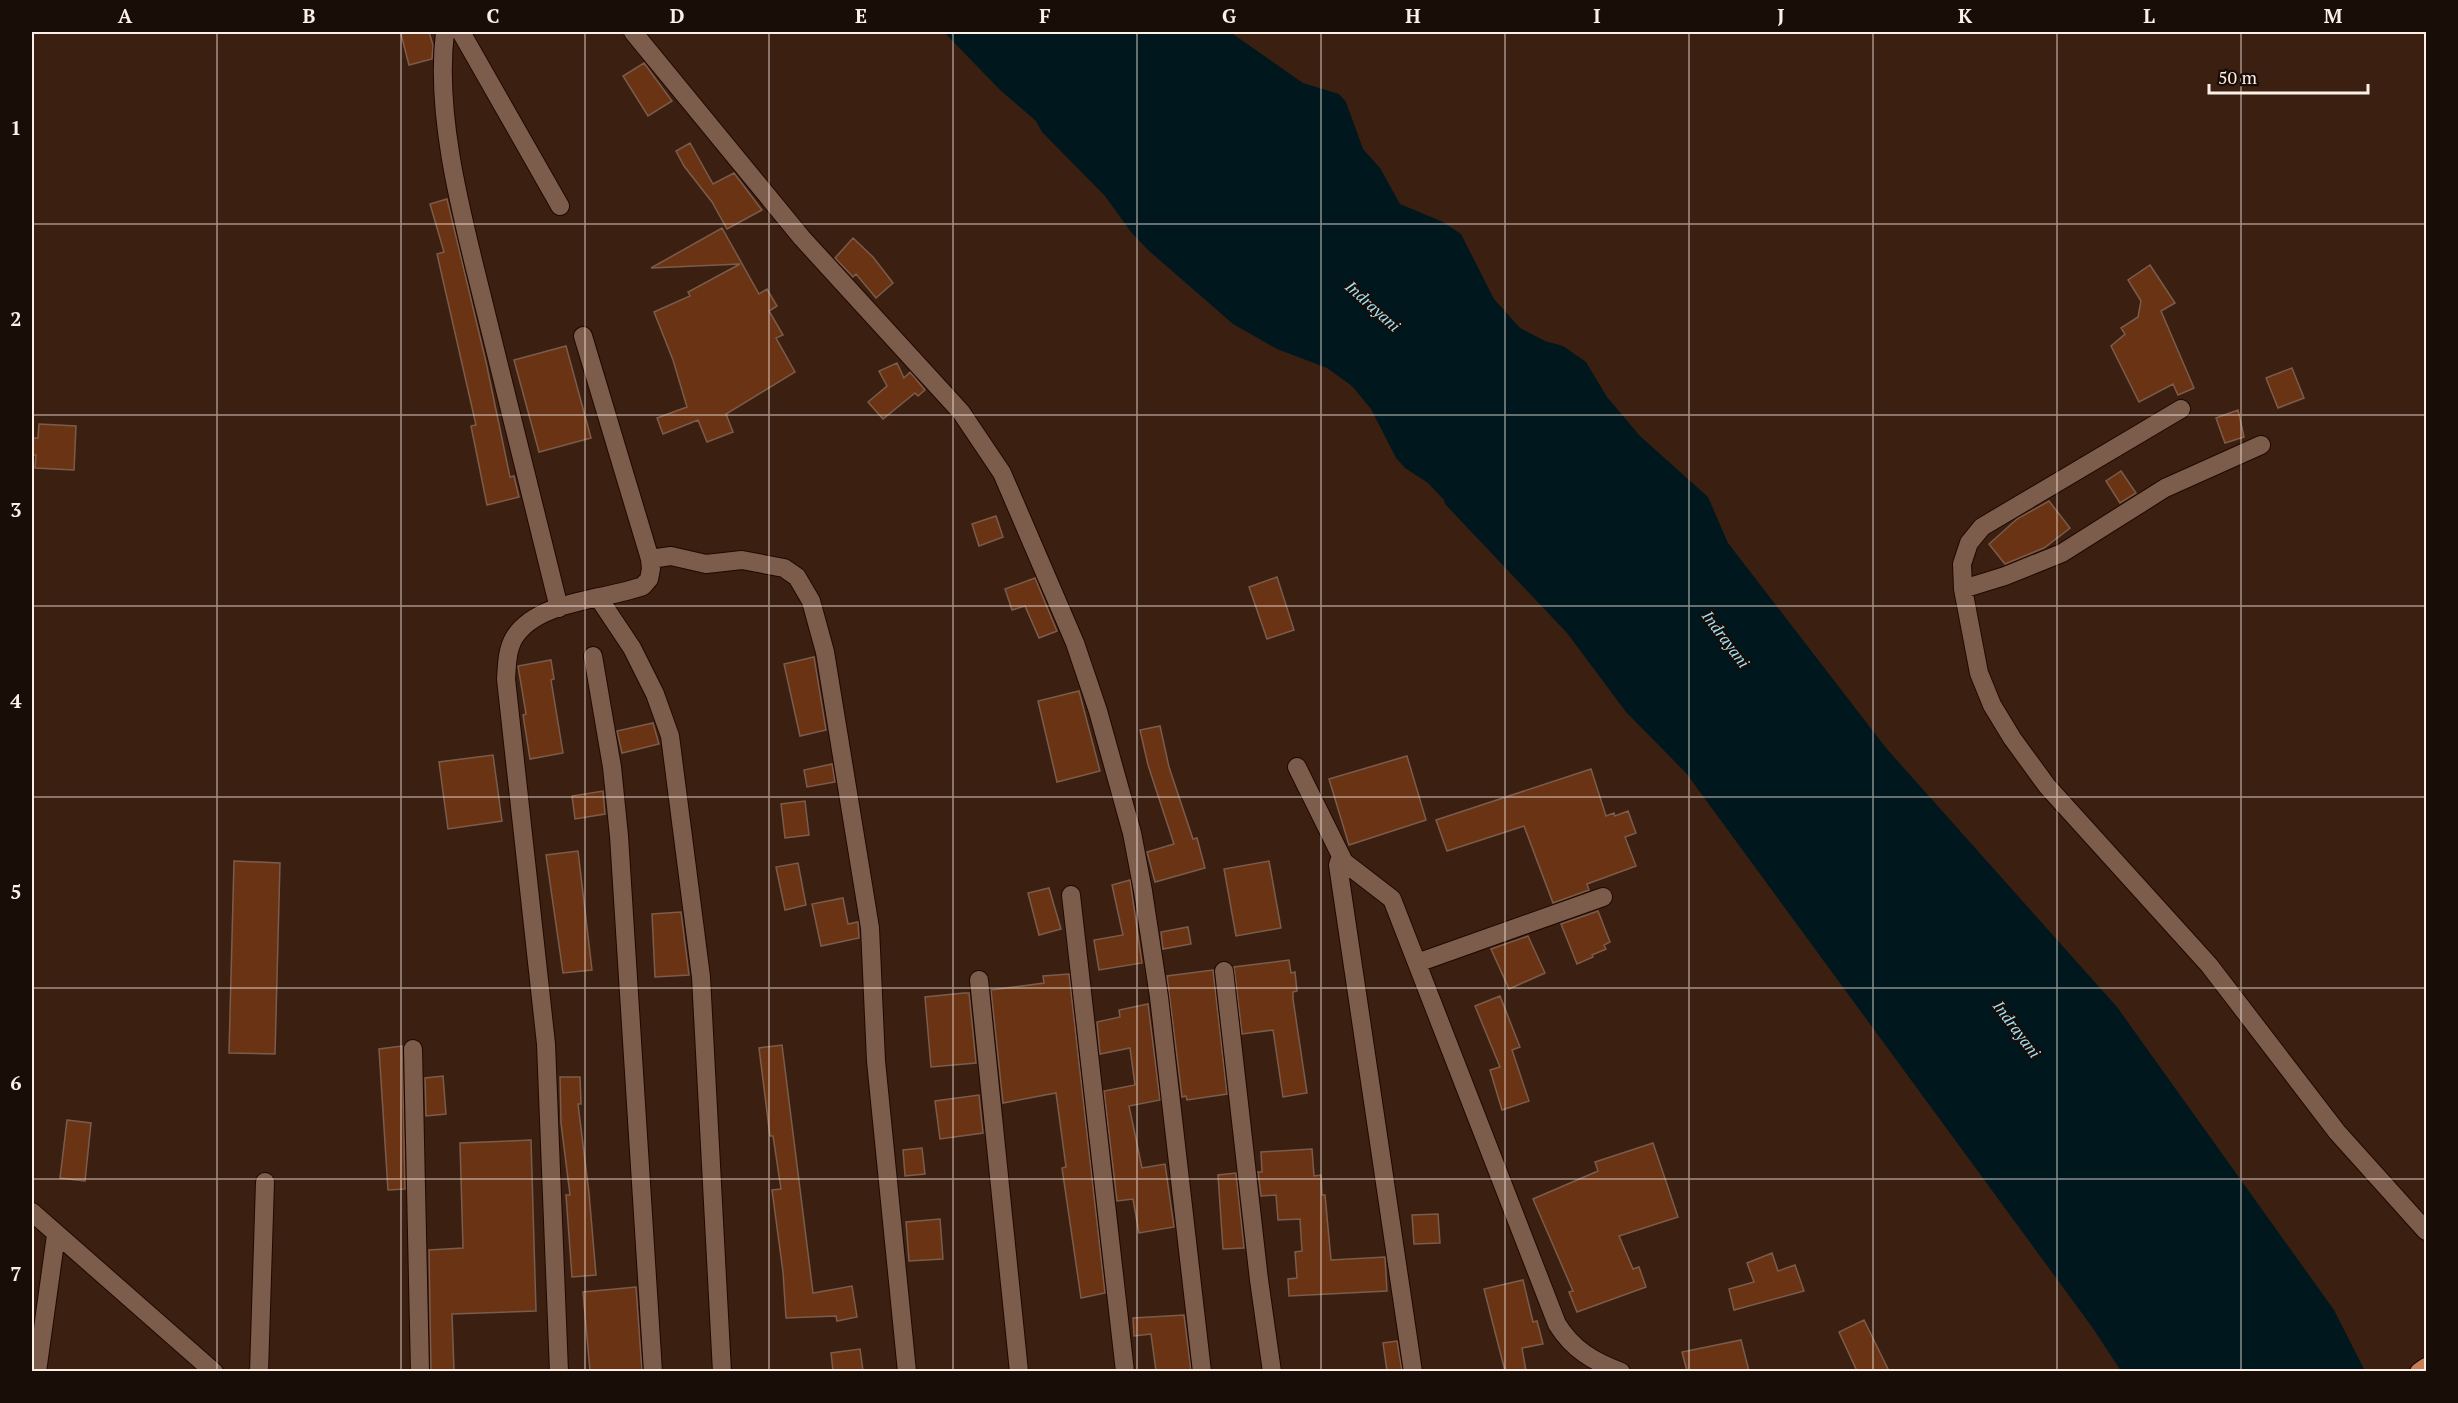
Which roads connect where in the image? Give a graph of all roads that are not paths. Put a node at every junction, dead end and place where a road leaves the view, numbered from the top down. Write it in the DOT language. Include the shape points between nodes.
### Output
graph roads {
  1 [pos="445,32"];
  2 [pos="460,32"];
  3 [pos="633,32"];
  4 [pos="560,206"];
  5 [pos="583,336"];
  6 [pos="2181,409"];
  7 [pos="2261,445"];
  8 [pos="650,559"];
  9 [pos="1963,589"];
  10 [pos="598,597"];
  11 [pos="559,608"];
  12 [pos="593,656"];
  13 [pos="1297,766"];
  14 [pos="1341,855"];
  15 [pos="1071,895"];
  16 [pos="1603,897"];
  17 [pos="1417,963"];
  18 [pos="1224,971"];
  19 [pos="979,980"];
  20 [pos="413,1049"];
  21 [pos="265,1182"];
  22 [pos="32,1212"];
  23 [pos="2427,1231"];
  24 [pos="56,1235"];
  25 [pos="2427,1367"];
  26 [pos="36,1371"];
  27 [pos="214,1371"];
  28 [pos="259,1371"];
  29 [pos="420,1371"];
  30 [pos="559,1371"];
  31 [pos="653,1371"];
  32 [pos="723,1371"];
  33 [pos="907,1371"];
  34 [pos="1019,1371"];
  35 [pos="1125,1371"];
  36 [pos="1202,1371"];
  37 [pos="1272,1371"];
  38 [pos="1413,1371"];
  39 [pos="1621,1371"];
  40 [pos="2420,1371"];
  1 -- 11 [label="street" via="443,76 452,159"];
  2 -- 4 [label="street"];
  3 -- 36 [label="street" via="802,238 962,412 1002,473 1071,632 1132,833 1143,891"];
  5 -- 8 [label="street"];
  6 -- 9 [label="street" via="1982,527 1969,543 1962,564"];
  7 -- 9 [label="street" via="2165,488 2062,553"];
  8 -- 10 [label="street" via="649,579 643,586"];
  8 -- 33 [label="street" via="671,556 706,564 742,560 784,568 797,577 811,601 825,652 870,928 876,1061"];
  9 -- 23 [label="street" via="1979,672 1992,705 2019,748 2047,786 2209,965 2337,1132"];
  10 -- 11 [label="street"];
  10 -- 32 [label="street" via="632,648 670,736 701,977"];
  11 -- 30 [label="street" via="525,625 514,638 506,679 546,1044"];
  12 -- 31 [label="street" via="619,836"];
  13 -- 14 [label="street"];
  14 -- 17 [label="street" via="1344,862 1392,899"];
  14 -- 38 [label="street" via="1338,865"];
  15 -- 35 [label="street"];
  16 -- 17 [label="street"];
  17 -- 39 [label="street" via="1557,1324 1581,1353"];
  18 -- 37 [label="street"];
  19 -- 34 [label="street"];
  20 -- 29 [label="street"];
  21 -- 28 [label="street"];
  22 -- 24 [label="street"];
  24 -- 26 [label="street"];
  24 -- 27 [label="street"];
  25 -- 40 [label="main road"];
}
